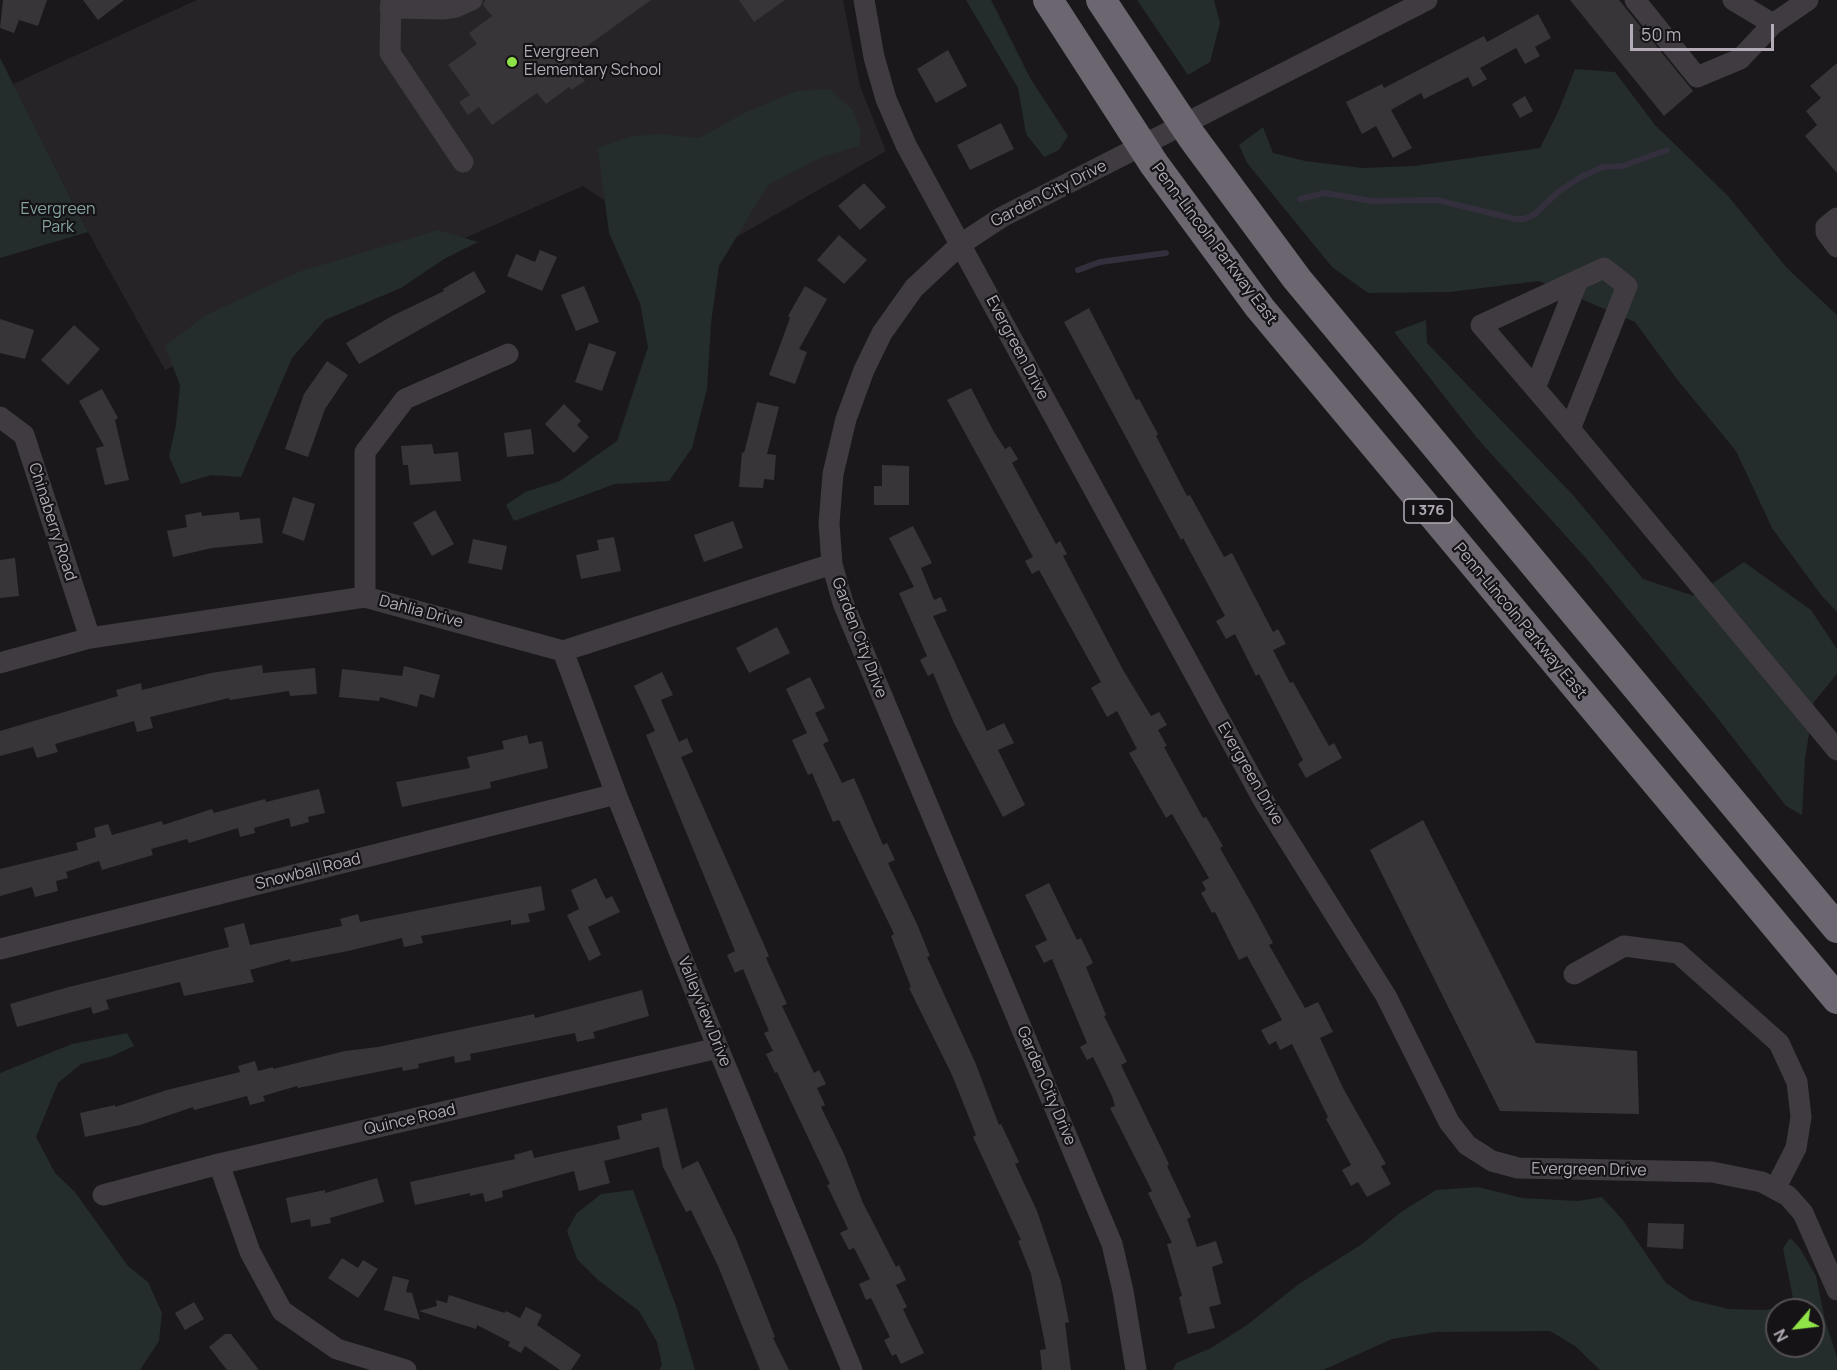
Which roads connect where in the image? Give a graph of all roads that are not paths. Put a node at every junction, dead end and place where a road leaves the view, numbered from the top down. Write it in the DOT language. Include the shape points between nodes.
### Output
graph roads {
  1 [pos="472,0"];
  2 [pos="864,0"];
  3 [pos="1048,0"];
  4 [pos="1101,0"];
  5 [pos="1427,0"];
  6 [pos="1635,0"];
  7 [pos="1733,0"];
  8 [pos="1808,0"];
  9 [pos="391,4"];
  10 [pos="1773,24"];
  11 [pos="463,162"];
  12 [pos="1837,218"];
  13 [pos="960,244"];
  14 [pos="1837,248"];
  15 [pos="1578,280"];
  16 [pos="508,354"];
  17 [pos="1535,388"];
  18 [pos="0,417"];
  19 [pos="1570,429"];
  20 [pos="832,564"];
  21 [pos="365,597"];
  22 [pos="90,638"];
  23 [pos="563,651"];
  24 [pos="0,663"];
  25 [pos="1837,750"];
  26 [pos="616,794"];
  27 [pos="1837,928"];
  28 [pos="0,949"];
  29 [pos="1574,974"];
  30 [pos="1837,999"];
  31 [pos="718,1048"];
  32 [pos="219,1164"];
  33 [pos="1775,1189"];
  34 [pos="102,1196"];
  35 [pos="1837,1290"];
  36 [pos="406,1370"];
  37 [pos="852,1370"];
  38 [pos="1136,1370"];
  1 -- 9 [label="street" via="443,9"];
  2 -- 13 [label="street, Evergreen Drive" via="886,99 906,145"];
  3 -- 30 [label="highway, Penn-Lincoln Parkway East / I 376" via="1154,164 1260,308"];
  4 -- 27 [label="highway, I 376" via="1192,138 1297,279"];
  5 -- 13 [label="street, Garden City Drive" via="1002,217"];
  6 -- 10 [label="street" via="1697,77 1740,59"];
  7 -- 10 [label="street"];
  8 -- 10 [label="street"];
  9 -- 11 [label="street" via="390,53"];
  12 -- 14 [label="street" via="1826,227"];
  13 -- 20 [label="street, Garden City Drive" via="914,288 882,333 864,370 846,419 833,474 829,523"];
  13 -- 33 [label="street, Evergreen Drive" via="1265,803 1380,987 1449,1122 1467,1145 1492,1161 1518,1168 1712,1172 1739,1175"];
  15 -- 17 [label="street"];
  15 -- 17 [label="street" via="1481,325"];
  15 -- 19 [label="street" via="1604,268 1627,285"];
  16 -- 21 [label="street" via="405,399 365,452"];
  17 -- 19 [label="street"];
  18 -- 22 [label="street, Chinaberry Road" via="24,435"];
  19 -- 25 [label="street"];
  20 -- 23 [label="street"];
  20 -- 38 [label="street, Garden City Drive" via="869,668 1112,1244"];
  21 -- 22 [label="street, Dahlia Drive"];
  21 -- 23 [label="street, Dahlia Drive"];
  22 -- 24 [label="street, Dahlia Drive"];
  23 -- 26 [label="street, Valleyview Drive"];
  26 -- 28 [label="street, Snowball Road"];
  26 -- 31 [label="street, Valleyview Drive"];
  29 -- 33 [label="street" via="1624,946 1678,953 1779,1043 1797,1082 1801,1117 1796,1148"];
  31 -- 32 [label="street, Quince Road"];
  31 -- 37 [label="street, Valleyview Drive"];
  32 -- 34 [label="street, Quince Road"];
  32 -- 36 [label="street" via="250,1252 282,1311 337,1349"];
  33 -- 35 [label="street, Evergreen Drive" via="1788,1196 1803,1214"];
}
